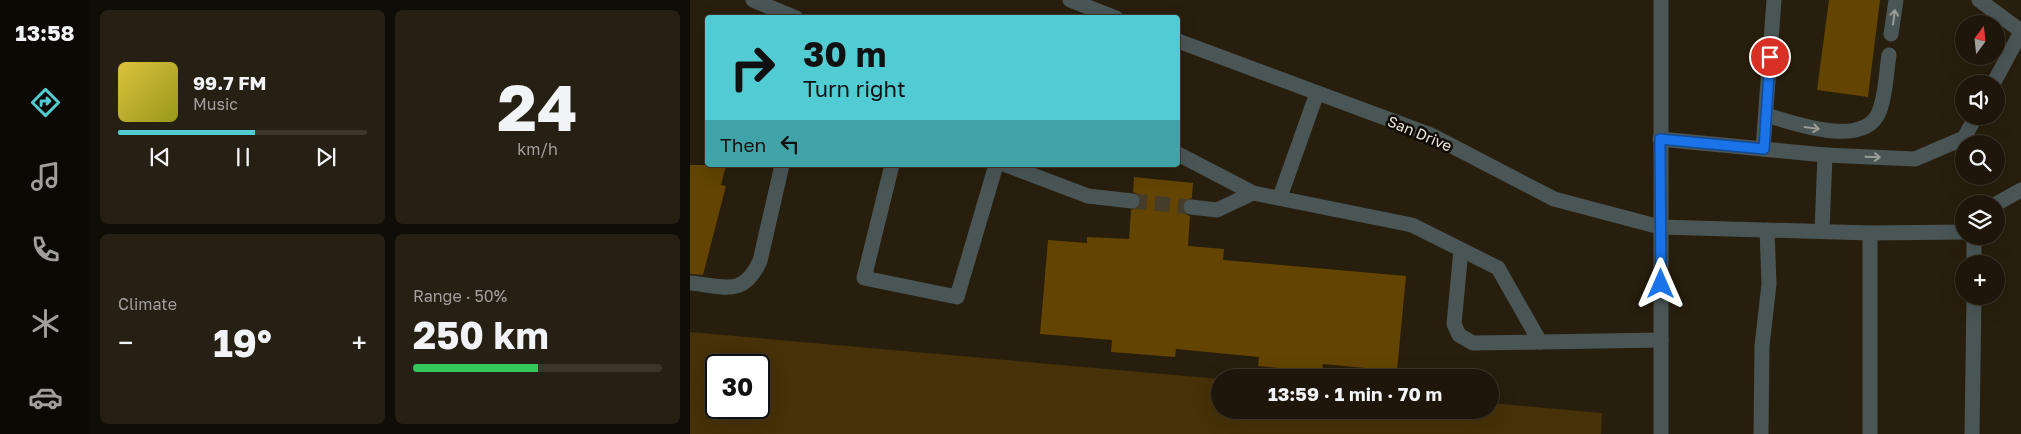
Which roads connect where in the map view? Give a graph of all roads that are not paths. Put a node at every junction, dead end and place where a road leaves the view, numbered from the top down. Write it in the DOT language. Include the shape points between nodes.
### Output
graph roads {
  1 [pos="753,0"];
  2 [pos="1070,0"];
  3 [pos="1660,0"];
  4 [pos="1774,0"];
  5 [pos="1896,0"];
  6 [pos="1979,0"];
  7 [pos="789,15"];
  8 [pos="1108,15"];
  9 [pos="2021,31"];
  10 [pos="1891,34"];
  11 [pos="1180,41"];
  12 [pos="1888,56"];
  13 [pos="1998,75"];
  14 [pos="1317,93"];
  15 [pos="1766,115"];
  16 [pos="1971,125"];
  17 [pos="1660,139"];
  18 [pos="1764,149"];
  19 [pos="1180,155"];
  20 [pos="1824,155"];
  21 [pos="782,167"];
  22 [pos="892,167"];
  23 [pos="995,167"];
  24 [pos="1011,167"];
  25 [pos="2021,190"];
  26 [pos="1254,193"];
  27 [pos="1280,197"];
  28 [pos="2005,199"];
  29 [pos="1132,201"];
  30 [pos="1191,207"];
  31 [pos="1660,227"];
  32 [pos="1767,230"];
  33 [pos="1822,231"];
  34 [pos="1955,232"];
  35 [pos="1870,233"];
  36 [pos="1461,250"];
  37 [pos="690,283"];
  38 [pos="1974,305"];
  39 [pos="1661,340"];
  40 [pos="1540,342"];
  41 [pos="1661,434"];
  42 [pos="1761,434"];
  43 [pos="1870,434"];
  44 [pos="1972,434"];
  1 -- 7 [label="street"];
  2 -- 8 [label="street"];
  3 -- 17 [label="street"];
  4 -- 15 [label="street"];
  10 -- 5 [label="street, one-way"];
  6 -- 9 [label="street"];
  9 -- 13 [label="street"];
  11 -- 14 [label="street, San Drive"];
  15 -- 12 [label="street, one-way" via="1807,128 1853,132 1869,126 1878,114 1883,97"];
  14 -- 27 [label="street"];
  14 -- 31 [label="street, San Drive" via="1431,135 1554,199"];
  15 -- 18 [label="street"];
  20 -- 16 [label="street, one-way" via="1915,159 1964,138"];
  17 -- 18 [label="street"];
  17 -- 31 [label="street"];
  18 -- 20 [label="street"];
  19 -- 26 [label="street"];
  20 -- 33 [label="street"];
  21 -- 37 [label="street" via="760,260 747,282 736,287"];
  22 -- 23 [label="street" via="864,278 957,297"];
  24 -- 29 [label="street" via="1088,196"];
  25 -- 28 [label="street"];
  26 -- 27 [label="street"];
  26 -- 30 [label="street" via="1217,210"];
  27 -- 36 [label="street" via="1412,225"];
  31 -- 32 [label="street, San Drive"];
  31 -- 39 [label="street"];
  32 -- 33 [label="street, San Drive"];
  32 -- 42 [label="street" via="1769,284 1762,346"];
  33 -- 35 [label="street, San Drive"];
  34 -- 35 [label="street, San Drive"];
  35 -- 43 [label="street"];
  36 -- 40 [label="street" via="1498,268"];
  36 -- 40 [label="street" via="1454,324 1459,335 1472,343"];
  38 -- 44 [label="street"];
  39 -- 40 [label="street"];
  39 -- 41 [label="street"];
}
